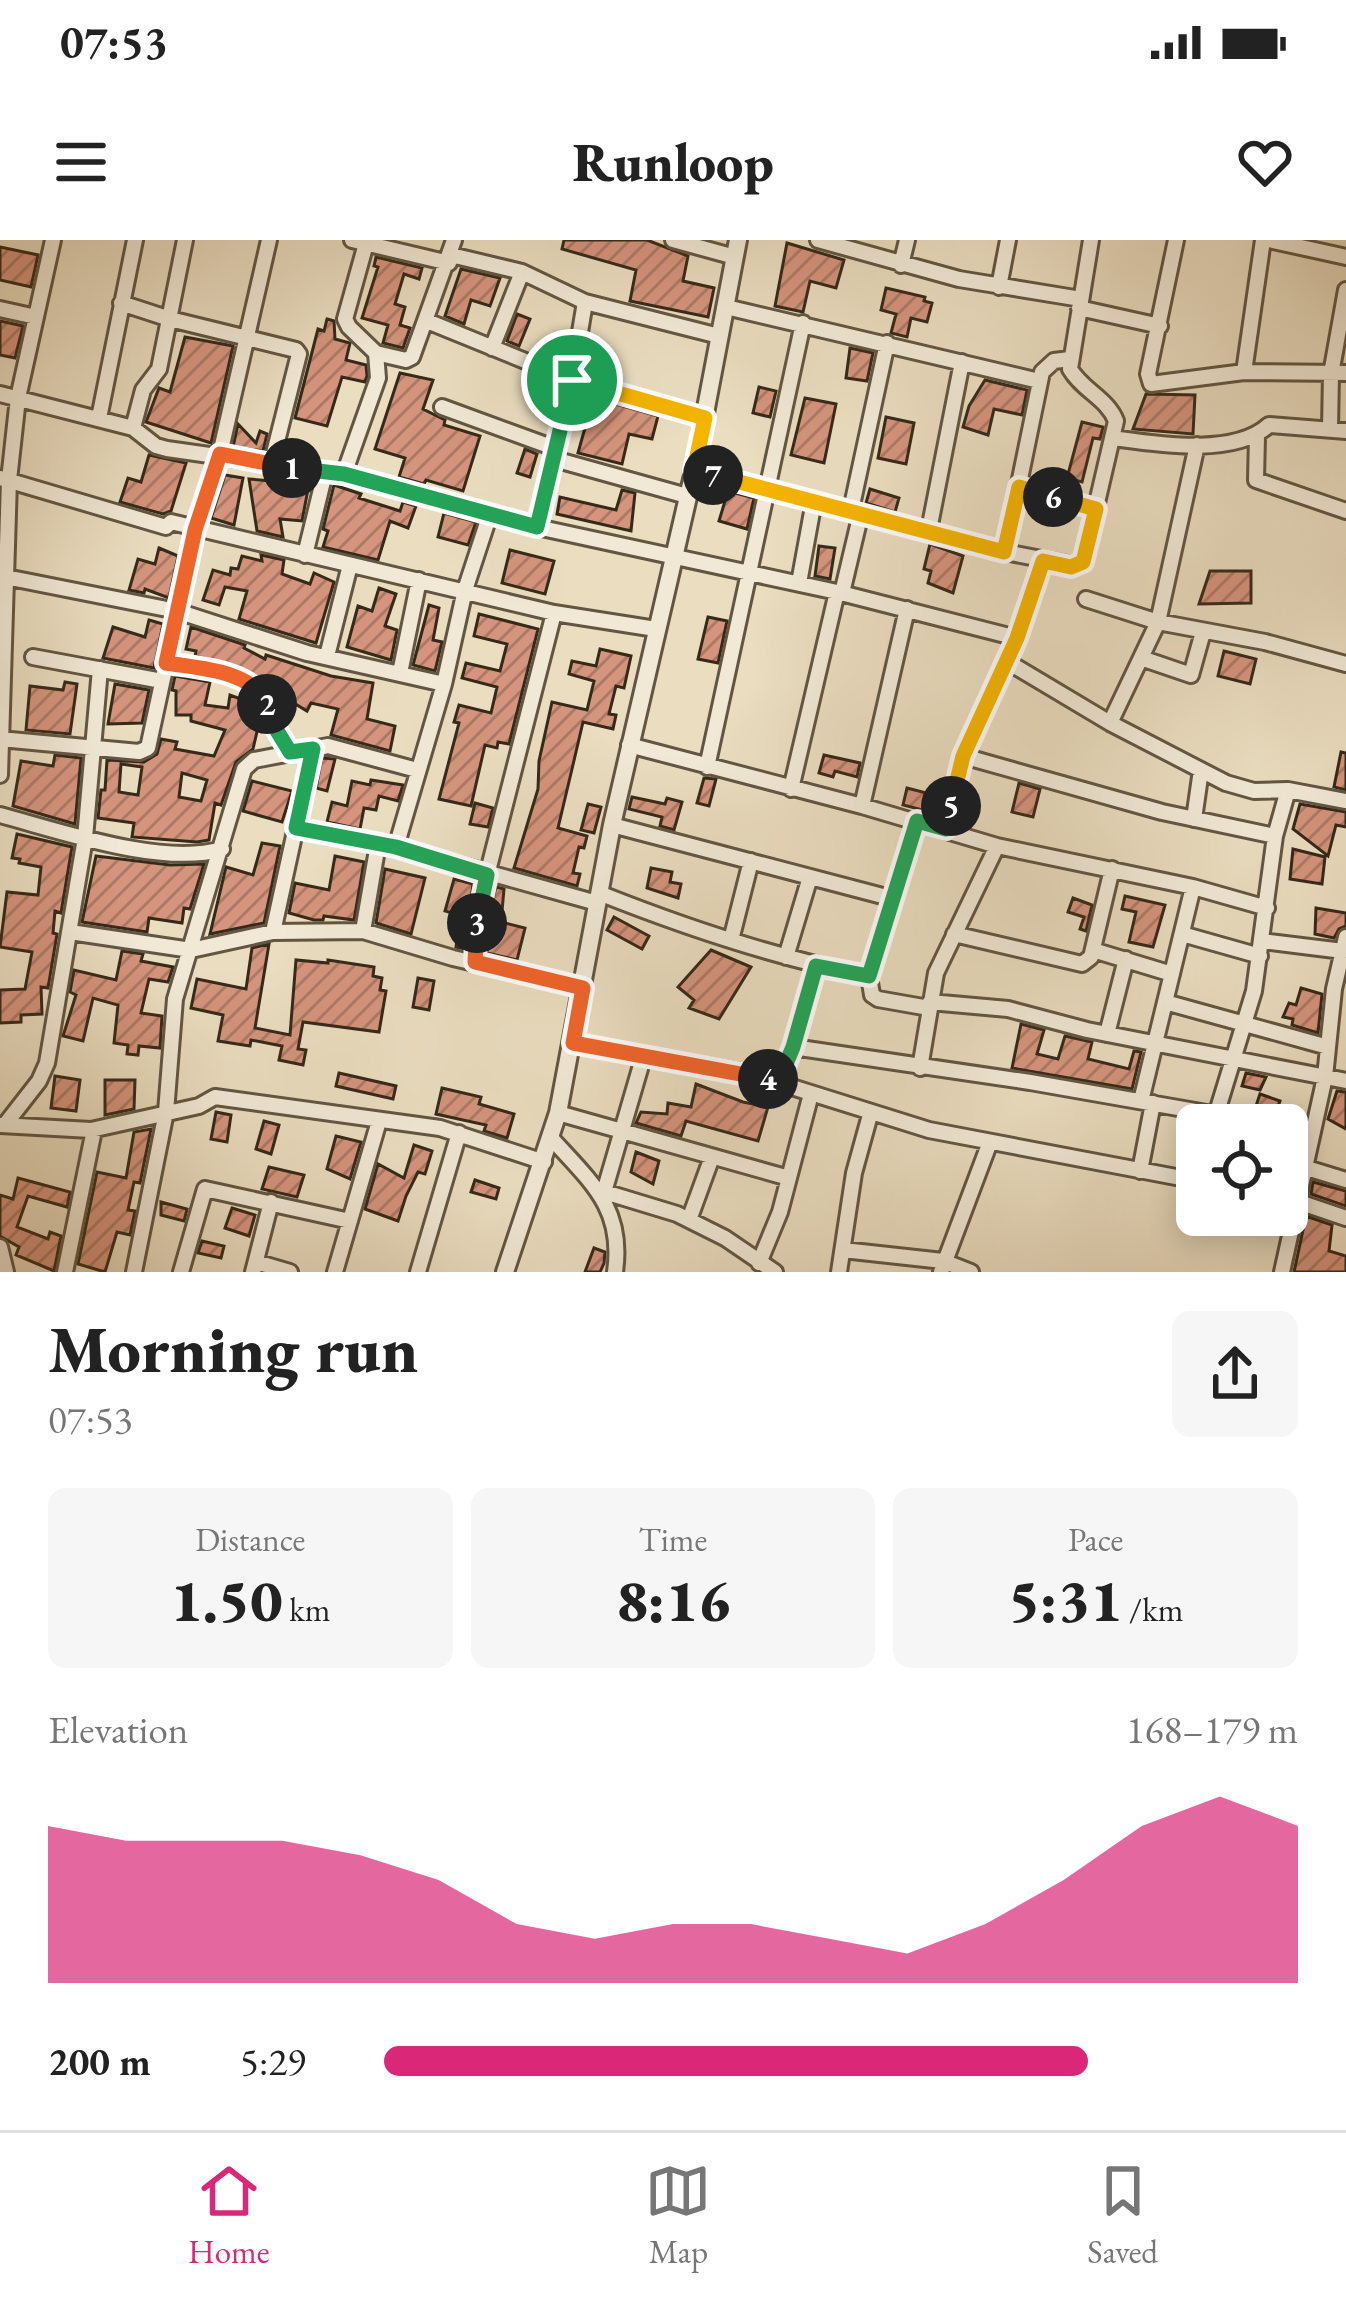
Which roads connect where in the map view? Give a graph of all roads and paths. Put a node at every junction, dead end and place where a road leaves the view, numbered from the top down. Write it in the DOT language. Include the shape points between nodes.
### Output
graph roads {
  1 [pos="51,240"];
  2 [pos="135,240"];
  3 [pos="185,240"];
  4 [pos="269,240"];
  5 [pos="673,240"];
  6 [pos="818,240"];
  7 [pos="907,240"];
  8 [pos="1008,240"];
  9 [pos="1091,240"];
  10 [pos="1176,240"];
  11 [pos="1266,240"];
  12 [pos="362,241"];
  13 [pos="1309,244"];
  14 [pos="736,249"];
  15 [pos="452,252"];
  16 [pos="1346,257"];
  17 [pos="901,265"];
  18 [pos="522,272"];
  19 [pos="999,286"];
  20 [pos="1346,290"];
  21 [pos="585,302"];
  22 [pos="121,303"];
  23 [pos="1080,304"];
  24 [pos="726,307"];
  25 [pos="0,309"];
  26 [pos="36,317"];
  27 [pos="170,319"];
  28 [pos="427,321"];
  29 [pos="802,323"];
  30 [pos="1160,326"];
  31 [pos="719,336"];
  32 [pos="247,337"];
  33 [pos="887,343"];
  34 [pos="492,348"];
  35 [pos="376,353"];
  36 [pos="1070,358"];
  37 [pos="962,362"];
  38 [pos="1244,372"];
  39 [pos="1339,374"];
  40 [pos="572,380"];
  41 [pos="1040,381"];
  42 [pos="0,394"];
  43 [pos="19,398"];
  44 [pos="442,407"];
  45 [pos="100,418"];
  46 [pos="705,418"];
  47 [pos="133,428"];
  48 [pos="1338,430"];
  49 [pos="1257,436"];
  50 [pos="1113,438"];
  51 [pos="1197,445"];
  52 [pos="220,454"];
  53 [pos="555,454"];
  54 [pos="271,465"];
  55 [pos="694,470"];
  56 [pos="325,473"];
  57 [pos="344,474"];
  58 [pos="5,479"];
  59 [pos="1019,487"];
  60 [pos="768,490"];
  61 [pos="687,496"];
  62 [pos="814,501"];
  63 [pos="1096,509"];
  64 [pos="856,511"];
  65 [pos="1346,511"];
  66 [pos="490,514"];
  67 [pos="537,527"];
  68 [pos="195,530"];
  69 [pos="929,530"];
  70 [pos="1004,552"];
  71 [pos="305,554"];
  72 [pos="674,556"];
  73 [pos="1043,561"];
  74 [pos="350,565"];
  75 [pos="752,572"];
  76 [pos="4,577"];
  77 [pos="419,580"];
  78 [pos="799,583"];
  79 [pos="465,590"];
  80 [pos="839,592"];
  81 [pos="1086,599"];
  82 [pos="907,609"];
  83 [pos="177,611"];
  84 [pos="554,613"];
  85 [pos="1158,622"];
  86 [pos="656,629"];
  87 [pos="1203,632"];
  88 [pos="1017,638"];
  89 [pos="327,656"];
  90 [pos="33,657"];
  91 [pos="1141,658"];
  92 [pos="1006,661"];
  93 [pos="166,663"];
  94 [pos="1346,664"];
  95 [pos="100,669"];
  96 [pos="400,673"];
  97 [pos="162,681"];
  98 [pos="444,683"];
  99 [pos="1110,723"];
  100 [pos="1,739"];
  101 [pos="629,745"];
  102 [pos="93,749"];
  103 [pos="313,749"];
  104 [pos="290,752"];
  105 [pos="963,756"];
  106 [pos="707,767"];
  107 [pos="417,770"];
  108 [pos="1201,770"];
  109 [pos="0,775"];
  110 [pos="790,789"];
  111 [pos="1288,790"];
  112 [pos="1346,801"];
  113 [pos="862,806"];
  114 [pos="0,815"];
  115 [pos="1194,819"];
  116 [pos="917,821"];
  117 [pos="612,825"];
  118 [pos="296,828"];
  119 [pos="946,829"];
  120 [pos="1275,836"];
  121 [pos="85,838"];
  122 [pos="378,844"];
  123 [pos="997,846"];
  124 [pos="396,847"];
  125 [pos="222,849"];
  126 [pos="751,861"];
  127 [pos="1112,869"];
  128 [pos="487,875"];
  129 [pos="810,878"];
  130 [pos="1193,886"];
  131 [pos="598,898"];
  132 [pos="894,899"];
  133 [pos="1267,908"];
  134 [pos="363,931"];
  135 [pos="70,932"];
  136 [pos="273,932"];
  137 [pos="954,934"];
  138 [pos="1182,934"];
  139 [pos="731,940"];
  140 [pos="1344,944"];
  141 [pos="1261,948"];
  142 [pos="191,950"];
  143 [pos="1093,950"];
  144 [pos="786,957"];
  145 [pos="1126,958"];
  146 [pos="475,962"];
  147 [pos="816,966"];
  148 [pos="1172,974"];
  149 [pos="869,976"];
  150 [pos="1341,976"];
  151 [pos="583,988"];
  152 [pos="1165,1002"];
  153 [pos="929,1005"];
  154 [pos="1245,1023"];
  155 [pos="1338,1026"];
  156 [pos="1107,1034"];
  157 [pos="573,1043"];
  158 [pos="1155,1043"];
  159 [pos="793,1047"];
  160 [pos="1328,1048"];
  161 [pos="644,1055"];
  162 [pos="1234,1058"];
  163 [pos="920,1068"];
  164 [pos="1325,1077"];
  165 [pos="1346,1081"];
  166 [pos="778,1083"];
  167 [pos="811,1094"];
  168 [pos="1147,1102"];
  169 [pos="1220,1104"];
  170 [pos="1176,1110"];
  171 [pos="166,1112"];
  172 [pos="558,1113"];
  173 [pos="870,1115"];
  174 [pos="380,1121"];
  175 [pos="3,1124"];
  176 [pos="94,1130"];
  177 [pos="620,1130"];
  178 [pos="459,1133"];
  179 [pos="552,1139"];
  180 [pos="990,1142"];
  181 [pos="712,1157"];
  182 [pos="544,1162"];
  183 [pos="1308,1165"];
  184 [pos="1308,1170"];
  185 [pos="1140,1171"];
  186 [pos="1176,1177"];
  187 [pos="789,1178"];
  188 [pos="1346,1180"];
  189 [pos="601,1191"];
  190 [pos="271,1202"];
  191 [pos="1308,1205"];
  192 [pos="1346,1218"];
  193 [pos="689,1220"];
  194 [pos="350,1221"];
  195 [pos="1288,1236"];
  196 [pos="0,1247"];
  197 [pos="843,1250"];
  198 [pos="760,1263"];
  199 [pos="942,1266"];
  200 [pos="254,1267"];
  201 [pos="617,1271"];
  202 [pos="6,1272"];
  203 [pos="65,1272"];
  204 [pos="134,1272"];
  205 [pos="181,1272"];
  206 [pos="290,1272"];
  207 [pos="335,1272"];
  208 [pos="418,1272"];
  209 [pos="505,1272"];
  210 [pos="775,1272"];
  211 [pos="838,1272"];
  212 [pos="971,1272"];
  213 [pos="1282,1272"];
  1 -- 26 [label="street"];
  2 -- 22 [label="street"];
  3 -- 27 [label="street"];
  4 -- 32 [label="street"];
  5 -- 14 [label="street"];
  6 -- 17 [label="street"];
  7 -- 17 [label="street"];
  8 -- 19 [label="street"];
  9 -- 23 [label="street"];
  10 -- 30 [label="street"];
  11 -- 13 [label="street"];
  11 -- 38 [label="street"];
  12 -- 15 [label="street"];
  12 -- 35 [label="street" via="345,319"];
  13 -- 16 [label="street"];
  14 -- 24 [label="street"];
  15 -- 18 [label="street"];
  15 -- 28 [label="street"];
  17 -- 19 [label="street"];
  18 -- 21 [label="street"];
  18 -- 34 [label="street"];
  19 -- 23 [label="street"];
  20 -- 39 [label="street"];
  21 -- 31 [label="street"];
  21 -- 40 [label="street"];
  22 -- 27 [label="street"];
  22 -- 45 [label="street"];
  23 -- 30 [label="street"];
  23 -- 36 [label="street"];
  24 -- 29 [label="street"];
  24 -- 31 [label="street"];
  25 -- 26 [label="street"];
  26 -- 43 [label="street"];
  27 -- 32 [label="street"];
  27 -- 47 [label="street"];
  28 -- 34 [label="street"];
  28 -- 35 [label="street" via="412,357"];
  29 -- 33 [label="street"];
  29 -- 60 [label="street"];
  30 -- 38 [label="street" via="1151,384"];
  31 -- 46 [label="street"];
  32 -- 52 [label="street"];
  32 -- 54 [label="street" via="299,353"];
  33 -- 37 [label="street"];
  33 -- 64 [label="street"];
  34 -- 40 [label="street"];
  35 -- 57 [label="street" via="378,378"];
  36 -- 41 [label="street" via="1046,367"];
  36 -- 50 [label="street" via="1076,380 1115,415"];
  37 -- 41 [label="street"];
  37 -- 69 [label="street"];
  38 -- 39 [label="street"];
  39 -- 48 [label="street"];
  40 -- 46 [label="street"];
  40 -- 53 [label="street"];
  41 -- 59 [label="street"];
  42 -- 43 [label="street"];
  43 -- 45 [label="street"];
  43 -- 58 [label="street"];
  44 -- 53 [label="street"];
  45 -- 47 [label="street"];
  46 -- 55 [label="street"];
  47 -- 52 [label="street" via="156,446"];
  48 -- 49 [label="street" via="1269,425"];
  49 -- 51 [label="street"];
  49 -- 65 [label="street" via="1256,480"];
  50 -- 51 [label="street"];
  50 -- 63 [label="street"];
  51 -- 85 [label="street"];
  52 -- 54 [label="street"];
  52 -- 68 [label="street"];
  53 -- 61 [label="street"];
  53 -- 67 [label="street"];
  54 -- 56 [label="street"];
  55 -- 60 [label="street"];
  55 -- 61 [label="street"];
  56 -- 57 [label="street"];
  56 -- 71 [label="street"];
  57 -- 66 [label="street"];
  58 -- 68 [label="street"];
  58 -- 76 [label="street"];
  59 -- 63 [label="street"];
  59 -- 70 [label="street"];
  60 -- 62 [label="street"];
  60 -- 75 [label="street"];
  61 -- 72 [label="street"];
  62 -- 64 [label="street"];
  62 -- 78 [label="street"];
  63 -- 73 [label="street" via="1083,562"];
  64 -- 69 [label="street"];
  64 -- 80 [label="street"];
  66 -- 67 [label="street"];
  66 -- 79 [label="street"];
  67 -- 72 [label="street"];
  68 -- 71 [label="street"];
  68 -- 83 [label="street"];
  69 -- 70 [label="street"];
  70 -- 73 [label="street"];
  71 -- 74 [label="street"];
  72 -- 75 [label="street"];
  72 -- 86 [label="street"];
  73 -- 88 [label="street"];
  74 -- 77 [label="street"];
  74 -- 89 [label="street"];
  75 -- 78 [label="street"];
  75 -- 106 [label="street"];
  76 -- 83 [label="street"];
  76 -- 100 [label="street"];
  77 -- 79 [label="street"];
  77 -- 96 [label="street"];
  78 -- 80 [label="street"];
  79 -- 84 [label="street"];
  79 -- 98 [label="street"];
  80 -- 82 [label="street"];
  80 -- 110 [label="street"];
  81 -- 85 [label="street"];
  82 -- 88 [label="street"];
  82 -- 113 [label="street"];
  83 -- 89 [label="street"];
  83 -- 93 [label="street"];
  84 -- 86 [label="street"];
  84 -- 128 [label="street"];
  85 -- 87 [label="street"];
  85 -- 91 [label="street"];
  86 -- 101 [label="street"];
  87 -- 91 [label="street" via="1190,675"];
  87 -- 94 [label="street"];
  88 -- 92 [label="street"];
  89 -- 96 [label="street"];
  90 -- 95 [label="street"];
  91 -- 99 [label="street"];
  92 -- 99 [label="street"];
  92 -- 105 [label="street"];
  93 -- 97 [label="street"];
  93 -- 104 [label="street" via="253,686"];
  95 -- 97 [label="street"];
  95 -- 102 [label="street"];
  96 -- 98 [label="street"];
  97 -- 102 [label="street" via="145,752"];
  98 -- 107 [label="street"];
  99 -- 108 [label="street"];
  100 -- 102 [label="street"];
  100 -- 109 [label="street"];
  101 -- 106 [label="street"];
  101 -- 117 [label="street"];
  102 -- 121 [label="street"];
  103 -- 104 [label="street"];
  103 -- 107 [label="street" via="339,747"];
  103 -- 118 [label="street"];
  104 -- 125 [label="street" via="244,769"];
  105 -- 115 [label="street"];
  105 -- 119 [label="street"];
  106 -- 110 [label="street"];
  107 -- 124 [label="street"];
  108 -- 111 [label="street" via="1254,791"];
  108 -- 115 [label="street"];
  110 -- 113 [label="street"];
  111 -- 112 [label="street"];
  111 -- 120 [label="street"];
  113 -- 116 [label="street"];
  114 -- 121 [label="street"];
  115 -- 120 [label="street"];
  116 -- 119 [label="street"];
  116 -- 132 [label="street"];
  117 -- 126 [label="street"];
  117 -- 131 [label="street"];
  118 -- 122 [label="street"];
  118 -- 136 [label="street"];
  119 -- 123 [label="street"];
  120 -- 133 [label="street"];
  121 -- 125 [label="street" via="174,854"];
  121 -- 135 [label="street"];
  122 -- 124 [label="street"];
  122 -- 134 [label="street"];
  123 -- 127 [label="street"];
  123 -- 137 [label="street"];
  124 -- 128 [label="street"];
  125 -- 142 [label="street"];
  126 -- 129 [label="street"];
  126 -- 139 [label="street"];
  127 -- 130 [label="street"];
  127 -- 143 [label="street"];
  128 -- 131 [label="street"];
  128 -- 146 [label="street"];
  129 -- 132 [label="street"];
  129 -- 144 [label="street"];
  130 -- 133 [label="street"];
  130 -- 138 [label="street"];
  131 -- 139 [label="street"];
  131 -- 151 [label="street"];
  132 -- 149 [label="street"];
  133 -- 141 [label="street"];
  134 -- 136 [label="street"];
  134 -- 146 [label="street"];
  135 -- 142 [label="street"];
  135 -- 175 [label="street" via="46,1063"];
  136 -- 142 [label="street"];
  137 -- 143 [label="street" via="1076,965"];
  137 -- 153 [label="street"];
  138 -- 141 [label="street"];
  138 -- 148 [label="street"];
  139 -- 144 [label="street"];
  140 -- 141 [label="street"];
  140 -- 150 [label="street"];
  141 -- 154 [label="street"];
  142 -- 171 [label="street" via="175,999"];
  143 -- 145 [label="street"];
  144 -- 147 [label="street"];
  145 -- 148 [label="street"];
  145 -- 156 [label="street"];
  146 -- 151 [label="street"];
  147 -- 149 [label="street"];
  147 -- 159 [label="street"];
  148 -- 152 [label="street"];
  149 -- 153 [label="street" via="878,998"];
  150 -- 155 [label="street"];
  151 -- 157 [label="street"];
  152 -- 154 [label="street"];
  152 -- 158 [label="street"];
  153 -- 156 [label="street" via="1008,1009"];
  153 -- 163 [label="street"];
  154 -- 160 [label="street"];
  154 -- 162 [label="street"];
  155 -- 160 [label="street"];
  156 -- 158 [label="street"];
  157 -- 161 [label="street"];
  157 -- 172 [label="street"];
  158 -- 162 [label="street"];
  158 -- 168 [label="street"];
  159 -- 163 [label="street"];
  159 -- 166 [label="street"];
  160 -- 164 [label="street"];
  161 -- 166 [label="street"];
  161 -- 177 [label="street"];
  162 -- 164 [label="street"];
  162 -- 169 [label="street"];
  163 -- 168 [label="street"];
  164 -- 165 [label="street"];
  164 -- 183 [label="street"];
  166 -- 167 [label="street"];
  167 -- 173 [label="street"];
  167 -- 187 [label="street"];
  168 -- 170 [label="street"];
  168 -- 185 [label="street"];
  171 -- 174 [label="street" via="215,1097"];
  171 -- 176 [label="street"];
  171 -- 204 [label="street"];
  172 -- 177 [label="street"];
  172 -- 179 [label="street"];
  173 -- 180 [label="street"];
  173 -- 197 [label="street"];
  174 -- 178 [label="street"];
  174 -- 194 [label="street"];
  175 -- 176 [label="street"];
  176 -- 203 [label="street"];
  177 -- 181 [label="street"];
  177 -- 189 [label="street"];
  178 -- 182 [label="street"];
  178 -- 208 [label="street"];
  179 -- 182 [label="street"];
  179 -- 189 [label="street"];
  180 -- 185 [label="street"];
  180 -- 199 [label="street"];
  181 -- 187 [label="street"];
  181 -- 193 [label="street"];
  182 -- 209 [label="street"];
  184 -- 188 [label="street"];
  185 -- 186 [label="street"];
  187 -- 198 [label="street"];
  189 -- 193 [label="street"];
  189 -- 201 [label="street" via="618,1229"];
  190 -- 194 [label="street"];
  190 -- 200 [label="street"];
  190 -- 205 [label="street" via="205,1189"];
  191 -- 192 [label="street"];
  193 -- 198 [label="street"];
  194 -- 207 [label="street"];
  195 -- 213 [label="street"];
  196 -- 202 [label="street"];
  197 -- 199 [label="street"];
  197 -- 211 [label="street"];
  198 -- 210 [label="street"];
  199 -- 212 [label="street"];
  200 -- 206 [label="street"];
}
